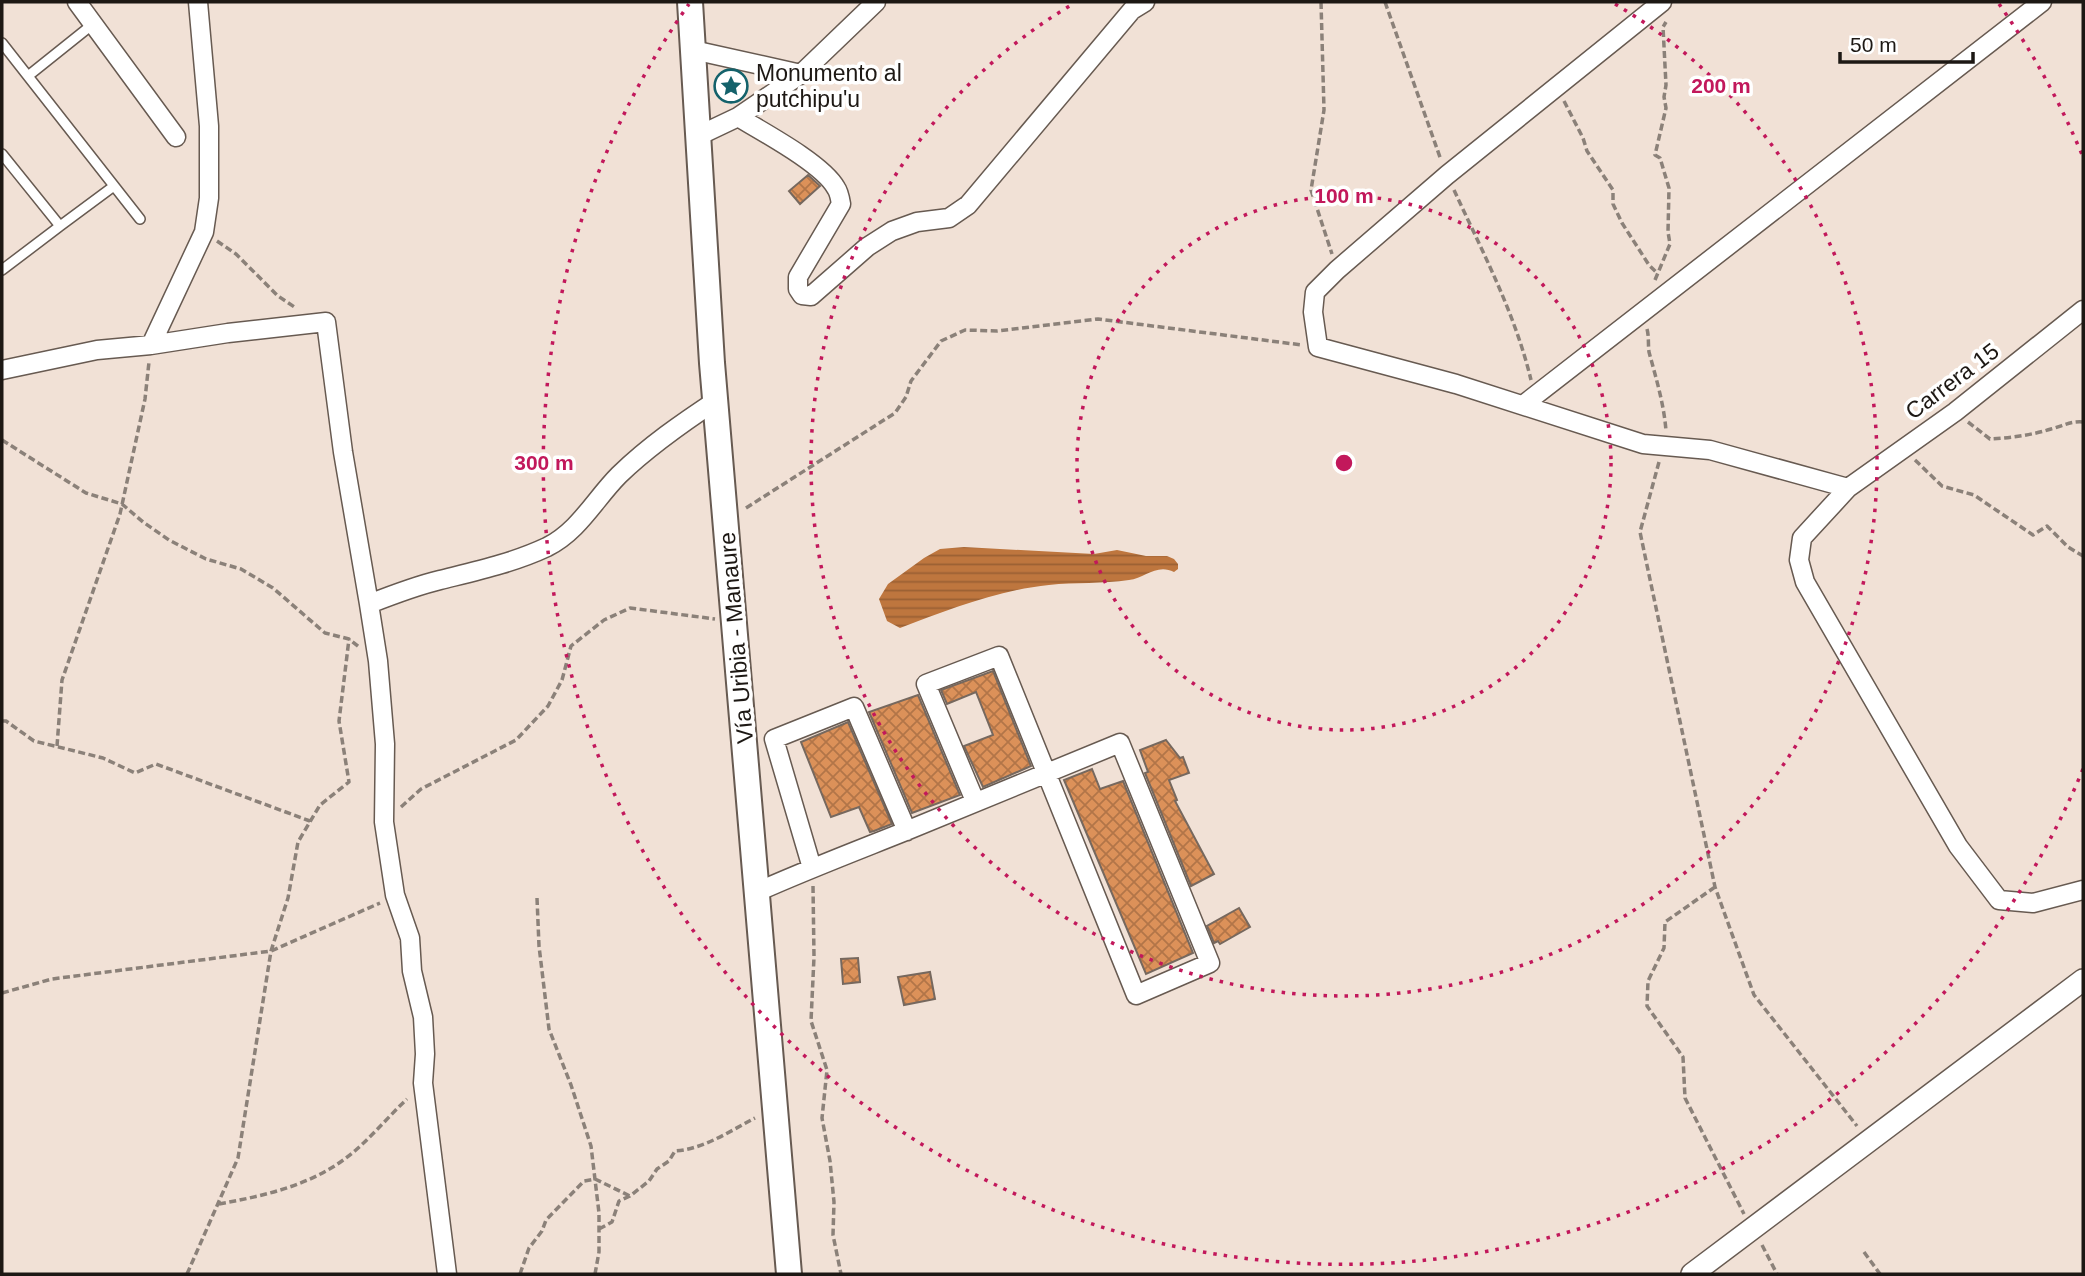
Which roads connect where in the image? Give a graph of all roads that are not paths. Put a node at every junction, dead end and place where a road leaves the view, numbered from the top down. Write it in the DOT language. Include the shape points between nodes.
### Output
graph roads {
  1 [pos="77,2"];
  2 [pos="198,2"];
  3 [pos="690,2"];
  4 [pos="876,2"];
  5 [pos="1145,2"];
  6 [pos="2042,2"];
  7 [pos="1666,10"];
  8 [pos="93,24"];
  9 [pos="2,43"];
  10 [pos="693,50"];
  11 [pos="801,74"];
  12 [pos="28,76"];
  13 [pos="738,117"];
  14 [pos="698,135"];
  15 [pos="176,137"];
  16 [pos="2,155"];
  17 [pos="114,186"];
  18 [pos="140,219"];
  19 [pos="60,226"];
  20 [pos="2,270"];
  21 [pos="2083,310"];
  22 [pos="151,345"];
  23 [pos="2,370"];
  24 [pos="717,400"];
  25 [pos="1529,400"];
  26 [pos="1848,488"];
  27 [pos="369,604"];
  28 [pos="1046,773"];
  29 [pos="975,801"];
  30 [pos="907,831"];
  31 [pos="812,868"];
  32 [pos="2083,890"];
  33 [pos="757,892"];
  34 [pos="2083,981"];
  35 [pos="447,1274"];
  36 [pos="789,1274"];
  37 [pos="1692,1274"];
  1 -- 8 [label="street"];
  2 -- 22 [label="street" via="209,126 209,198 204,232"];
  3 -- 10 [label="main road, Vía Uribia - Manaure"];
  4 -- 11 [label="street"];
  5 -- 13 [label="street" via="1132,10 968,205 949,218 892,231 811,296 802,295 798,277 841,204 837,189 796,152"];
  6 -- 25 [label="street"];
  7 -- 25 [label="street" via="1556,87 1447,175 1315,292 1312,312 1318,347"];
  8 -- 12 [label="lane"];
  8 -- 15 [label="street"];
  9 -- 12 [label="lane"];
  10 -- 11 [label="street"];
  10 -- 14 [label="main road, Vía Uribia - Manaure"];
  11 -- 13 [label="street"];
  12 -- 17 [label="lane"];
  13 -- 14 [label="street"];
  14 -- 24 [label="main road, Vía Uribia - Manaure"];
  16 -- 19 [label="lane"];
  17 -- 18 [label="lane"];
  17 -- 19 [label="lane"];
  19 -- 20 [label="lane"];
  21 -- 26 [label="street, Carrera 15"];
  22 -- 23 [label="street" via="97,350"];
  22 -- 27 [label="street" via="326,322"];
  24 -- 27 [label="street" via="666,434 617,477 583,520 549,546"];
  24 -- 33 [label="main road, Vía Uribia - Manaure"];
  25 -- 26 [label="street" via="1643,444 1710,450"];
  26 -- 32 [label="street, Carrera 15" via="1802,538 1805,582 1958,846 1999,900 2033,903"];
  27 -- 35 [label="street" via="385,744 384,822 395,895 410,938 423,1017 423,1083"];
  28 -- 28 [label="street" via="1120,743 1210,963 1136,995"];
  28 -- 29 [label="street"];
  28 -- 29 [label="street" via="999,656 926,684"];
  29 -- 30 [label="street"];
  30 -- 31 [label="street"];
  30 -- 31 [label="street" via="854,707 774,739"];
  31 -- 33 [label="street"];
  33 -- 36 [label="main road, Vía Uribia - Manaure"];
  34 -- 37 [label="street"];
}
